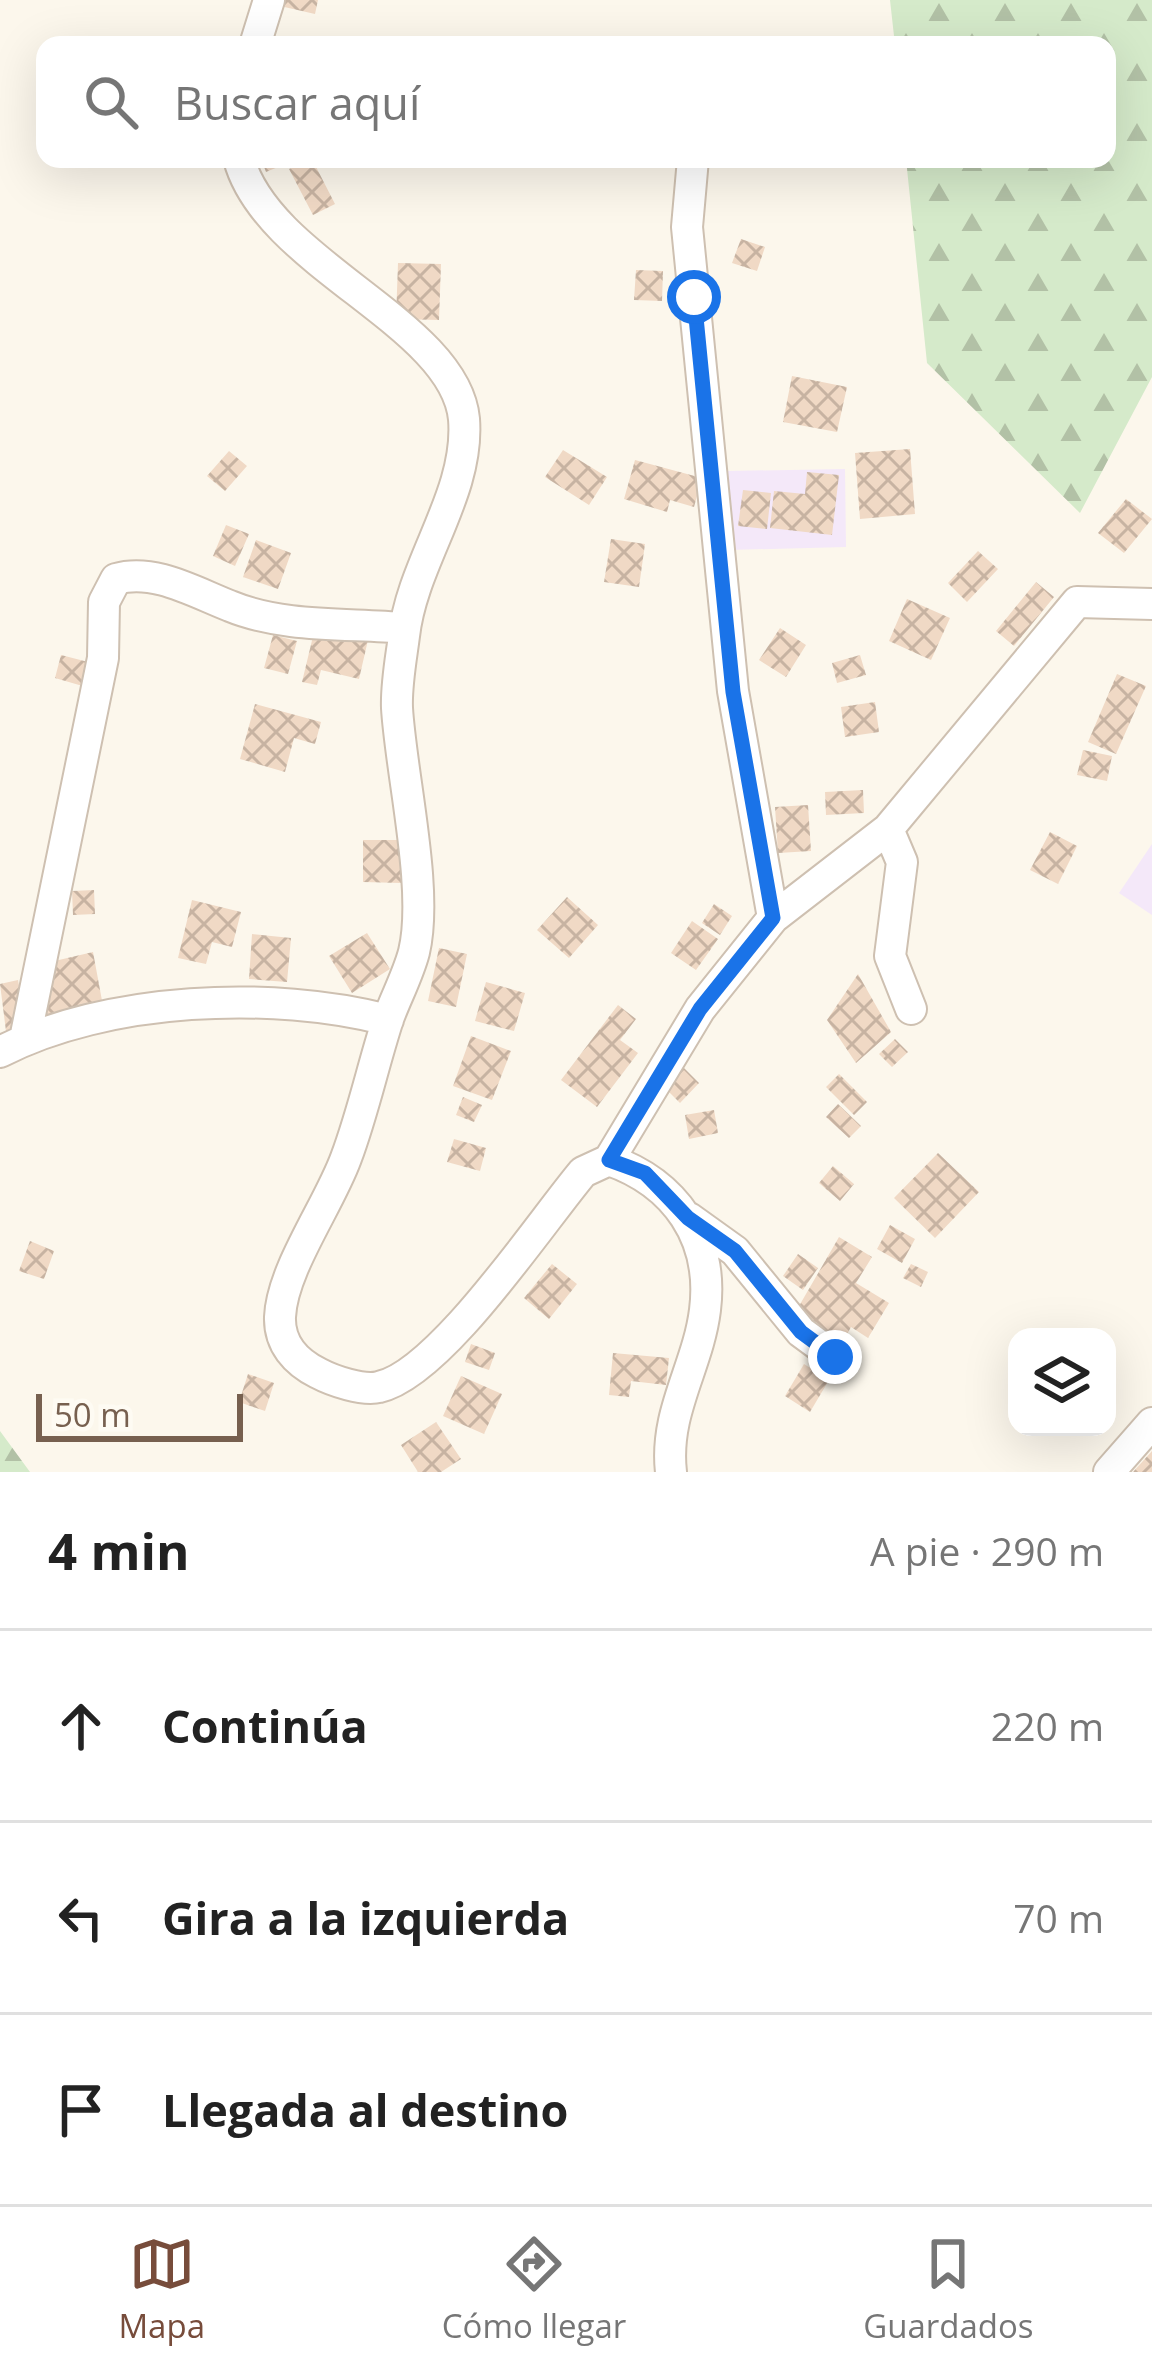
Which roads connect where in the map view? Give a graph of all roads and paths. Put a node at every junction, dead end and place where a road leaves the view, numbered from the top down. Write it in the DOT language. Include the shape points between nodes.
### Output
graph roads {
  1 [pos="269,0"];
  2 [pos="258,36"];
  3 [pos="241,168"];
  4 [pos="691,168"];
  5 [pos="1152,604"];
  6 [pos="404,628"];
  7 [pos="889,829"];
  8 [pos="773,918"];
  9 [pos="910,1009"];
  10 [pos="388,1021"];
  11 [pos="13,1046"];
  12 [pos="609,1160"];
  13 [pos="688,1218"];
  14 [pos="835,1357"];
  15 [pos="1152,1424"];
  16 [pos="671,1472"];
  17 [pos="1109,1472"];
  1 -- 2 [label="street"];
  3 -- 6 [label="street" via="247,188 302,251 352,283 451,377 464,415 464,455"];
  4 -- 8 [label="street" via="688,227 733,692"];
  5 -- 7 [label="street" via="1078,602"];
  6 -- 10 [label="street" via="397,704 415,949"];
  6 -- 11 [label="street" via="298,622 138,573 116,579 104,602 104,658 70,835"];
  7 -- 8 [label="street"];
  7 -- 9 [label="street" via="902,862 890,956"];
  8 -- 12 [label="street" via="700,1009"];
  10 -- 11 [label="street" via="331,1009 203,1005 132,1012"];
  10 -- 12 [label="street" via="346,1160 280,1317 286,1346 303,1365 378,1388 413,1369 452,1337 583,1172"];
  12 -- 13 [label="street" via="645,1173"];
  13 -- 14 [label="street" via="735,1251 801,1332"];
  13 -- 16 [label="street" via="704,1262 705,1311 673,1414"];
  15 -- 17 [label="street"];
}
